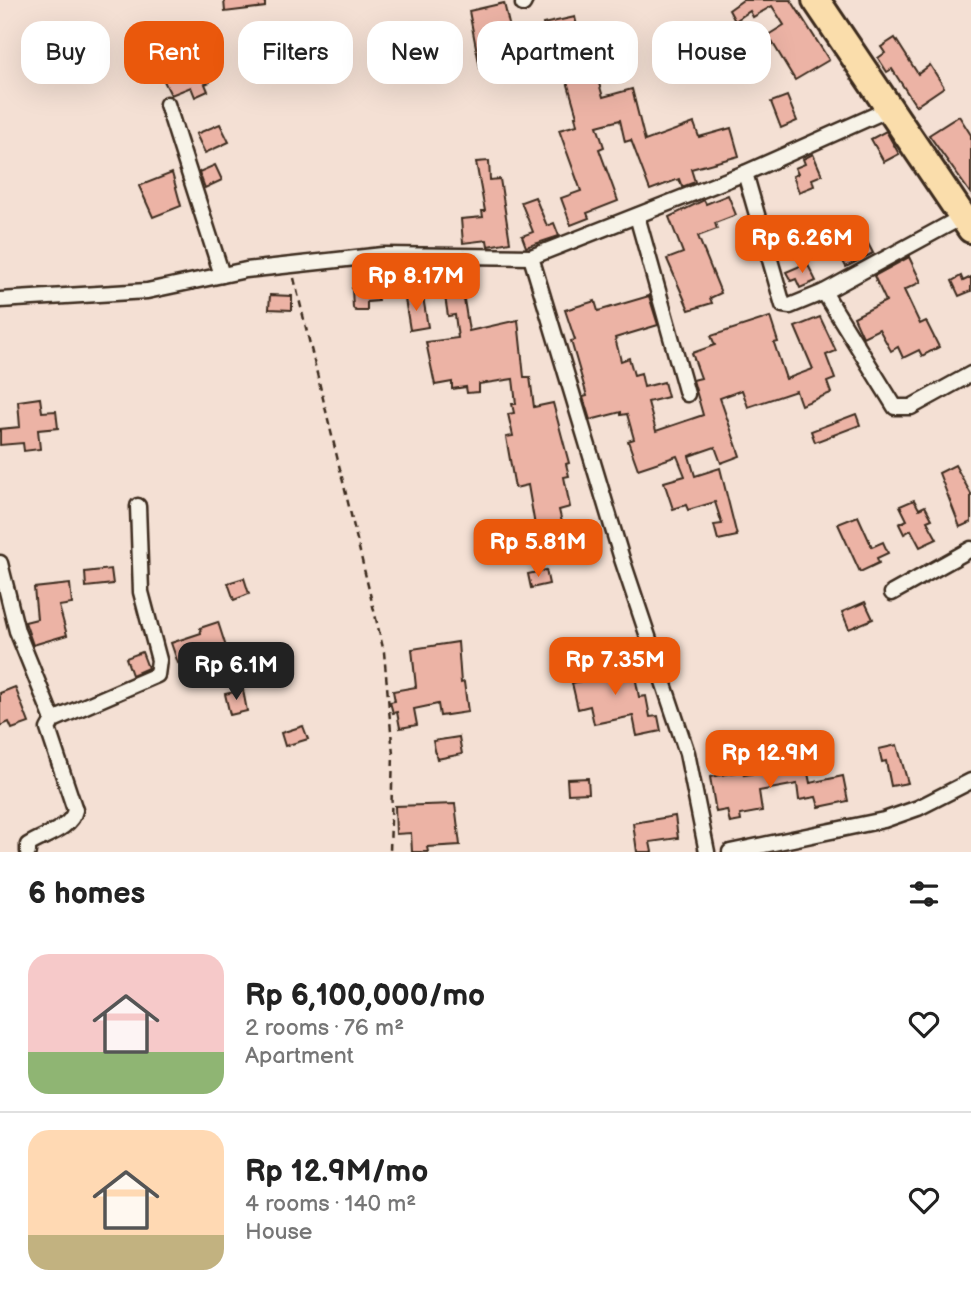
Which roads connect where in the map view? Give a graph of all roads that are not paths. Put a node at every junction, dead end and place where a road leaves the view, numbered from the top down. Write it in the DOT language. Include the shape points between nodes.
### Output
graph roads {
  1 [pos="816,0"];
  2 [pos="167,104"];
  3 [pos="890,109"];
  4 [pos="746,173"];
  5 [pos="637,216"];
  6 [pos="967,223"];
  7 [pos="530,257"];
  8 [pos="222,275"];
  9 [pos="824,292"];
  10 [pos="0,300"];
  11 [pos="971,374"];
  12 [pos="687,394"];
  13 [pos="138,506"];
  14 [pos="971,549"];
  15 [pos="0,562"];
  16 [pos="892,593"];
  17 [pos="53,720"];
  18 [pos="971,781"];
  19 [pos="28,852"];
  20 [pos="707,852"];
  21 [pos="730,852"];
  1 -- 3 [label="highway"];
  2 -- 8 [label="street"];
  3 -- 4 [label="street"];
  3 -- 6 [label="highway"];
  4 -- 5 [label="street"];
  4 -- 9 [label="street" via="781,302 790,306"];
  5 -- 7 [label="street"];
  5 -- 12 [label="street"];
  6 -- 9 [label="street"];
  7 -- 8 [label="street" via="383,255"];
  7 -- 20 [label="street" via="687,753"];
  8 -- 10 [label="street" via="147,291"];
  9 -- 11 [label="street" via="895,407 911,407"];
  13 -- 17 [label="street" via="141,592 159,671"];
  14 -- 16 [label="street"];
  15 -- 17 [label="street" via="20,641"];
  17 -- 19 [label="street" via="48,729 75,810 66,825 28,845"];
  18 -- 21 [label="street" via="884,820"];
}
